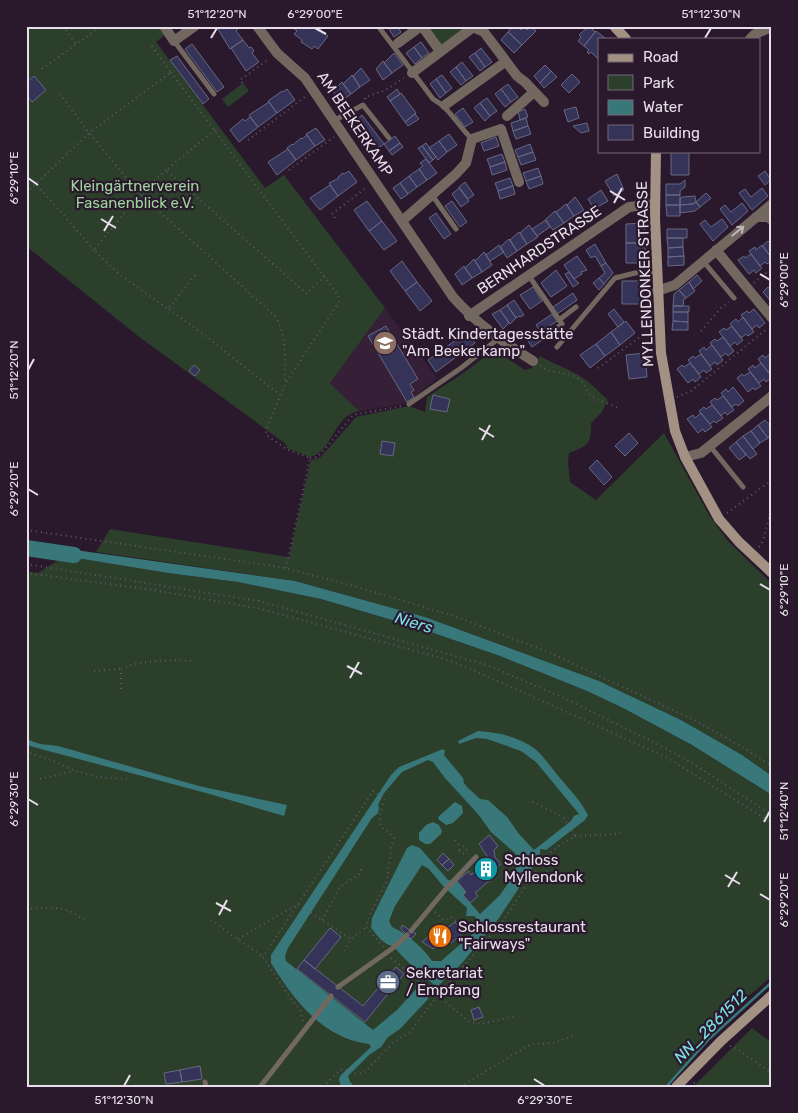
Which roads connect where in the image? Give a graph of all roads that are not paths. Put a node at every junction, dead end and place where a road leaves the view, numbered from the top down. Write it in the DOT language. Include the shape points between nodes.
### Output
graph roads {
  1 [pos="164,26"];
  2 [pos="195,26"];
  3 [pos="258,26"];
  4 [pos="378,26"];
  5 [pos="422,26"];
  6 [pos="614,26"];
  7 [pos="471,27"];
  8 [pos="772,27"];
  9 [pos="486,29"];
  10 [pos="625,38"];
  11 [pos="751,38"];
  12 [pos="174,41"];
  13 [pos="398,43"];
  14 [pos="440,51"];
  15 [pos="505,62"];
  16 [pos="412,73"];
  17 [pos="534,92"];
  18 [pos="214,94"];
  19 [pos="544,102"];
  20 [pos="444,105"];
  21 [pos="507,116"];
  22 [pos="335,120"];
  23 [pos="501,129"];
  24 [pos="389,138"];
  25 [pos="472,139"];
  26 [pos="656,152"];
  27 [pos="519,182"];
  28 [pos="432,196"];
  29 [pos="655,204"];
  30 [pos="772,204"];
  31 [pos="756,217"];
  32 [pos="772,220"];
  33 [pos="402,221"];
  34 [pos="456,229"];
  35 [pos="716,250"];
  36 [pos="703,261"];
  37 [pos="657,273"];
  38 [pos="528,276"];
  39 [pos="658,291"];
  40 [pos="734,298"];
  41 [pos="576,307"];
  42 [pos="469,316"];
  43 [pos="772,318"];
  44 [pos="559,320"];
  45 [pos="547,335"];
  46 [pos="498,338"];
  47 [pos="557,347"];
  48 [pos="533,361"];
  49 [pos="772,396"];
  50 [pos="409,404"];
  51 [pos="710,446"];
  52 [pos="685,457"];
  53 [pos="743,487"];
  54 [pos="772,573"];
  55 [pos="476,857"];
  56 [pos="338,987"];
  57 [pos="772,995"];
  58 [pos="331,996"];
  59 [pos="260,1087"];
  60 [pos="676,1087"];
  1 -- 12 [label="street"];
  2 -- 12 [label="street"];
  3 -- 22 [label="street, AM BEEKERKAMP" via="277,53 305,78"];
  4 -- 16 [label="lane"];
  5 -- 13 [label="street"];
  5 -- 14 [label="street"];
  6 -- 10 [label="street"];
  7 -- 9 [label="street"];
  7 -- 14 [label="street"];
  8 -- 11 [label="street"];
  9 -- 15 [label="street"];
  12 -- 18 [label="lane"];
  14 -- 16 [label="street"];
  15 -- 17 [label="street"];
  15 -- 20 [label="street"];
  16 -- 20 [label="lane" via="433,99"];
  17 -- 19 [label="street"];
  17 -- 21 [label="street"];
  20 -- 25 [label="lane"];
  21 -- 23 [label="lane"];
  22 -- 24 [label="lane" via="363,105"];
  22 -- 33 [label="street, AM BEEKERKAMP"];
  23 -- 25 [label="street"];
  23 -- 27 [label="street"];
  25 -- 28 [label="street" via="466,163"];
  26 -- 29 [label="street, MYLLENDONKER STRASSE"];
  28 -- 33 [label="street"];
  28 -- 34 [label="lane"];
  29 -- 37 [label="street, MYLLENDONKER STRASSE"];
  29 -- 38 [label="street, BERNHARDSTRASSE" via="629,207"];
  30 -- 31 [label="street"];
  31 -- 32 [label="street"];
  35 -- 31 [label="street, one-way"];
  33 -- 42 [label="street, AM BEEKERKAMP"];
  35 -- 36 [label="street"];
  35 -- 43 [label="street"];
  36 -- 39 [label="street" via="675,285"];
  36 -- 40 [label="lane"];
  37 -- 39 [label="street, MYLLENDONKER STRASSE"];
  37 -- 47 [label="lane" via="615,278"];
  38 -- 42 [label="street, BERNHARDSTRASSE"];
  38 -- 44 [label="lane"];
  39 -- 52 [label="street, MYLLENDONKER STRASSE" via="661,352 668,401"];
  41 -- 44 [label="lane"];
  42 -- 46 [label="street, AM BEEKERKAMP"];
  44 -- 45 [label="lane" via="562,324"];
  46 -- 48 [label="street, AM BEEKERKAMP"];
  46 -- 50 [label="lane"];
  49 -- 51 [label="street"];
  51 -- 52 [label="street" via="701,453"];
  51 -- 53 [label="lane"];
  52 -- 54 [label="street, MYLLENDONKER STRASSE" via="719,519 738,542"];
  55 -- 56 [label="lane" via="408,934"];
  57 -- 60 [label="street"];
  58 -- 59 [label="lane"];
}
